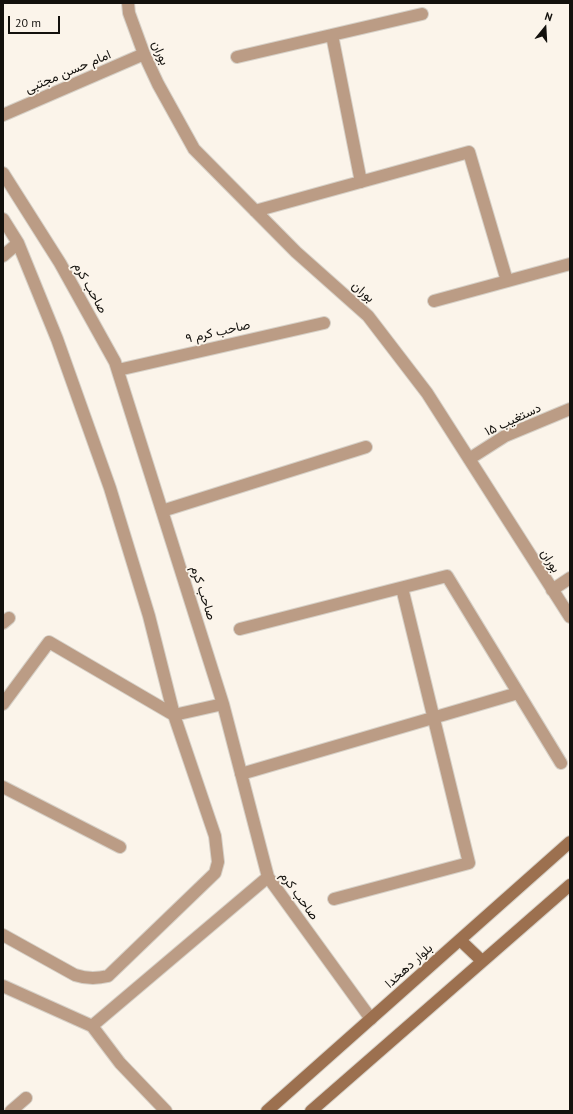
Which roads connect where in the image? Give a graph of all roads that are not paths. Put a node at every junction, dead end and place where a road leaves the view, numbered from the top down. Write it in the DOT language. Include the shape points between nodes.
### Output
graph roads {
  1 [pos="128,3"];
  2 [pos="422,14"];
  3 [pos="332,35"];
  4 [pos="144,54"];
  5 [pos="236,58"];
  6 [pos="3,115"];
  7 [pos="3,173"];
  8 [pos="361,182"];
  9 [pos="255,211"];
  10 [pos="3,219"];
  11 [pos="18,243"];
  12 [pos="3,256"];
  13 [pos="570,264"];
  14 [pos="507,281"];
  15 [pos="434,300"];
  16 [pos="324,322"];
  17 [pos="118,370"];
  18 [pos="570,409"];
  19 [pos="366,446"];
  20 [pos="469,459"];
  21 [pos="162,511"];
  22 [pos="570,578"];
  23 [pos="402,588"];
  24 [pos="552,590"];
  25 [pos="570,617"];
  26 [pos="240,628"];
  27 [pos="518,693"];
  28 [pos="3,704"];
  29 [pos="223,704"];
  30 [pos="174,715"];
  31 [pos="434,717"];
  32 [pos="561,763"];
  33 [pos="241,774"];
  34 [pos="3,787"];
  35 [pos="570,842"];
  36 [pos="120,847"];
  37 [pos="268,877"];
  38 [pos="570,885"];
  39 [pos="334,899"];
  40 [pos="3,935"];
  41 [pos="460,940"];
  42 [pos="482,962"];
  43 [pos="3,986"];
  44 [pos="371,1020"];
  45 [pos="92,1026"];
  46 [pos="26,1098"];
  47 [pos="11,1111"];
  48 [pos="166,1111"];
  49 [pos="267,1111"];
  50 [pos="311,1111"];
  1 -- 4 [label="street, بوران" via="129,13"];
  2 -- 3 [label="street"];
  3 -- 5 [label="street"];
  3 -- 8 [label="street"];
  4 -- 6 [label="street, امام حسن مجتبی"];
  4 -- 9 [label="street, بوران" via="194,149"];
  7 -- 17 [label="street, صاحب کرم" via="60,263"];
  8 -- 9 [label="street"];
  8 -- 14 [label="street" via="468,152"];
  9 -- 20 [label="street, بوران" via="296,252 368,316 427,393"];
  10 -- 11 [label="street"];
  11 -- 12 [label="street"];
  11 -- 30 [label="street" via="110,488 149,616"];
  13 -- 14 [label="street"];
  14 -- 15 [label="street"];
  16 -- 17 [label="street, صاحب کرم ۹"];
  17 -- 21 [label="street, صاحب کرم"];
  18 -- 20 [label="street, دستغیب ۱۵" via="505,436"];
  19 -- 21 [label="street"];
  20 -- 24 [label="street, بوران"];
  21 -- 29 [label="street, صاحب کرم"];
  22 -- 24 [label="street"];
  23 -- 26 [label="street"];
  23 -- 27 [label="street" via="447,576"];
  23 -- 31 [label="street"];
  24 -- 25 [label="street, بوران"];
  27 -- 31 [label="street"];
  27 -- 32 [label="street"];
  28 -- 30 [label="street" via="49,642"];
  29 -- 30 [label="street"];
  29 -- 33 [label="street, صاحب کرم"];
  30 -- 40 [label="street" via="215,836 218,862 215,873 108,976 87,979 75,975"];
  31 -- 33 [label="street"];
  31 -- 39 [label="street" via="469,863"];
  33 -- 37 [label="street, صاحب کرم"];
  34 -- 36 [label="street"];
  35 -- 41 [label="street, بلوار دهخدا"];
  37 -- 44 [label="street, صاحب کرم"];
  37 -- 45 [label="street"];
  38 -- 42 [label="street"];
  41 -- 42 [label="street"];
  41 -- 44 [label="street, بلوار دهخدا"];
  42 -- 50 [label="street"];
  43 -- 45 [label="street"];
  44 -- 49 [label="street, بلوار دهخدا"];
  45 -- 48 [label="street" via="120,1064"];
  46 -- 47 [label="street"];
}
